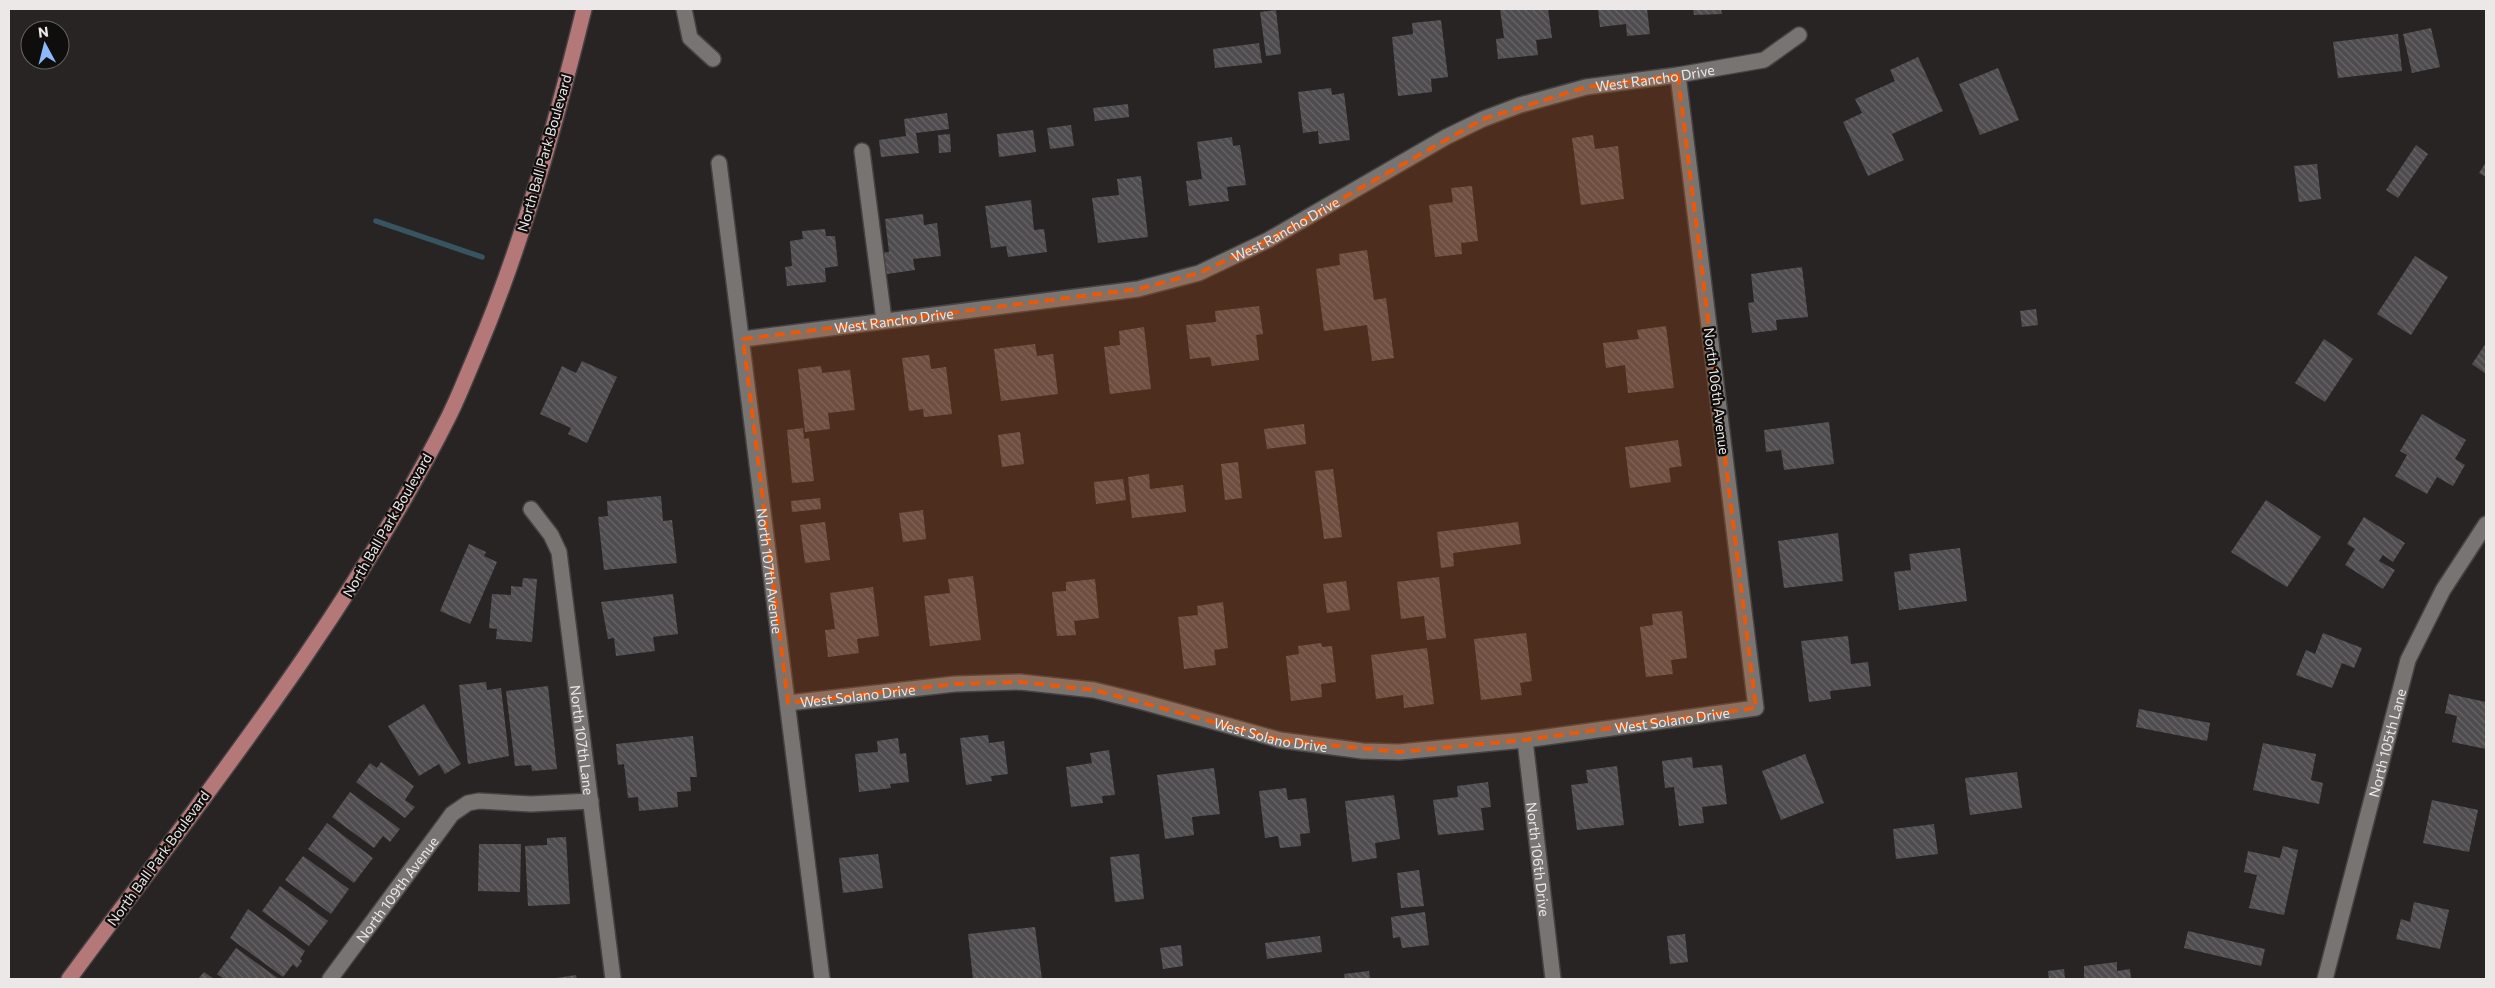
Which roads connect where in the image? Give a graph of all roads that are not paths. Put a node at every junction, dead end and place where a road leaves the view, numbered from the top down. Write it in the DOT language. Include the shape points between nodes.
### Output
graph roads {
  1 [pos="584,9"];
  2 [pos="684,9"];
  3 [pos="1799,35"];
  4 [pos="713,60"];
  5 [pos="1678,75"];
  6 [pos="862,151"];
  7 [pos="719,163"];
  8 [pos="884,320"];
  9 [pos="743,339"];
  10 [pos="531,509"];
  11 [pos="2486,524"];
  12 [pos="788,702"];
  13 [pos="1756,708"];
  14 [pos="1525,740"];
  15 [pos="591,801"];
  16 [pos="69,979"];
  17 [pos="330,979"];
  18 [pos="613,979"];
  19 [pos="822,979"];
  20 [pos="1553,979"];
  21 [pos="2325,979"];
  1 -- 16 [label="main road, North Ball Park Boulevard" via="548,150 500,297 450,415 370,557 324,629"];
  2 -- 4 [label="street" via="690,38"];
  3 -- 5 [label="street, West Rancho Drive" via="1764,60"];
  5 -- 8 [label="street, West Rancho Drive" via="1586,88 1483,119 1268,240 1199,273 1138,289"];
  5 -- 13 [label="street, North 106th Avenue"];
  6 -- 8 [label="street"];
  7 -- 9 [label="street, North 107th Avenue"];
  8 -- 9 [label="street, West Rancho Drive"];
  9 -- 12 [label="street, North 107th Avenue"];
  10 -- 15 [label="street, North 107th Lane" via="551,535 558,552"];
  11 -- 21 [label="street, North 105th Lane" via="2443,590 2408,660"];
  12 -- 14 [label="street, West Solano Drive" via="955,684 1020,682 1094,690 1246,732 1363,752 1399,752"];
  12 -- 19 [label="street, North 107th Avenue"];
  13 -- 14 [label="street, West Solano Drive"];
  14 -- 20 [label="street, North 106th Drive"];
  15 -- 17 [label="street, North 109th Avenue" via="468,803 452,814"];
  15 -- 18 [label="street, North 107th Lane"];
}
